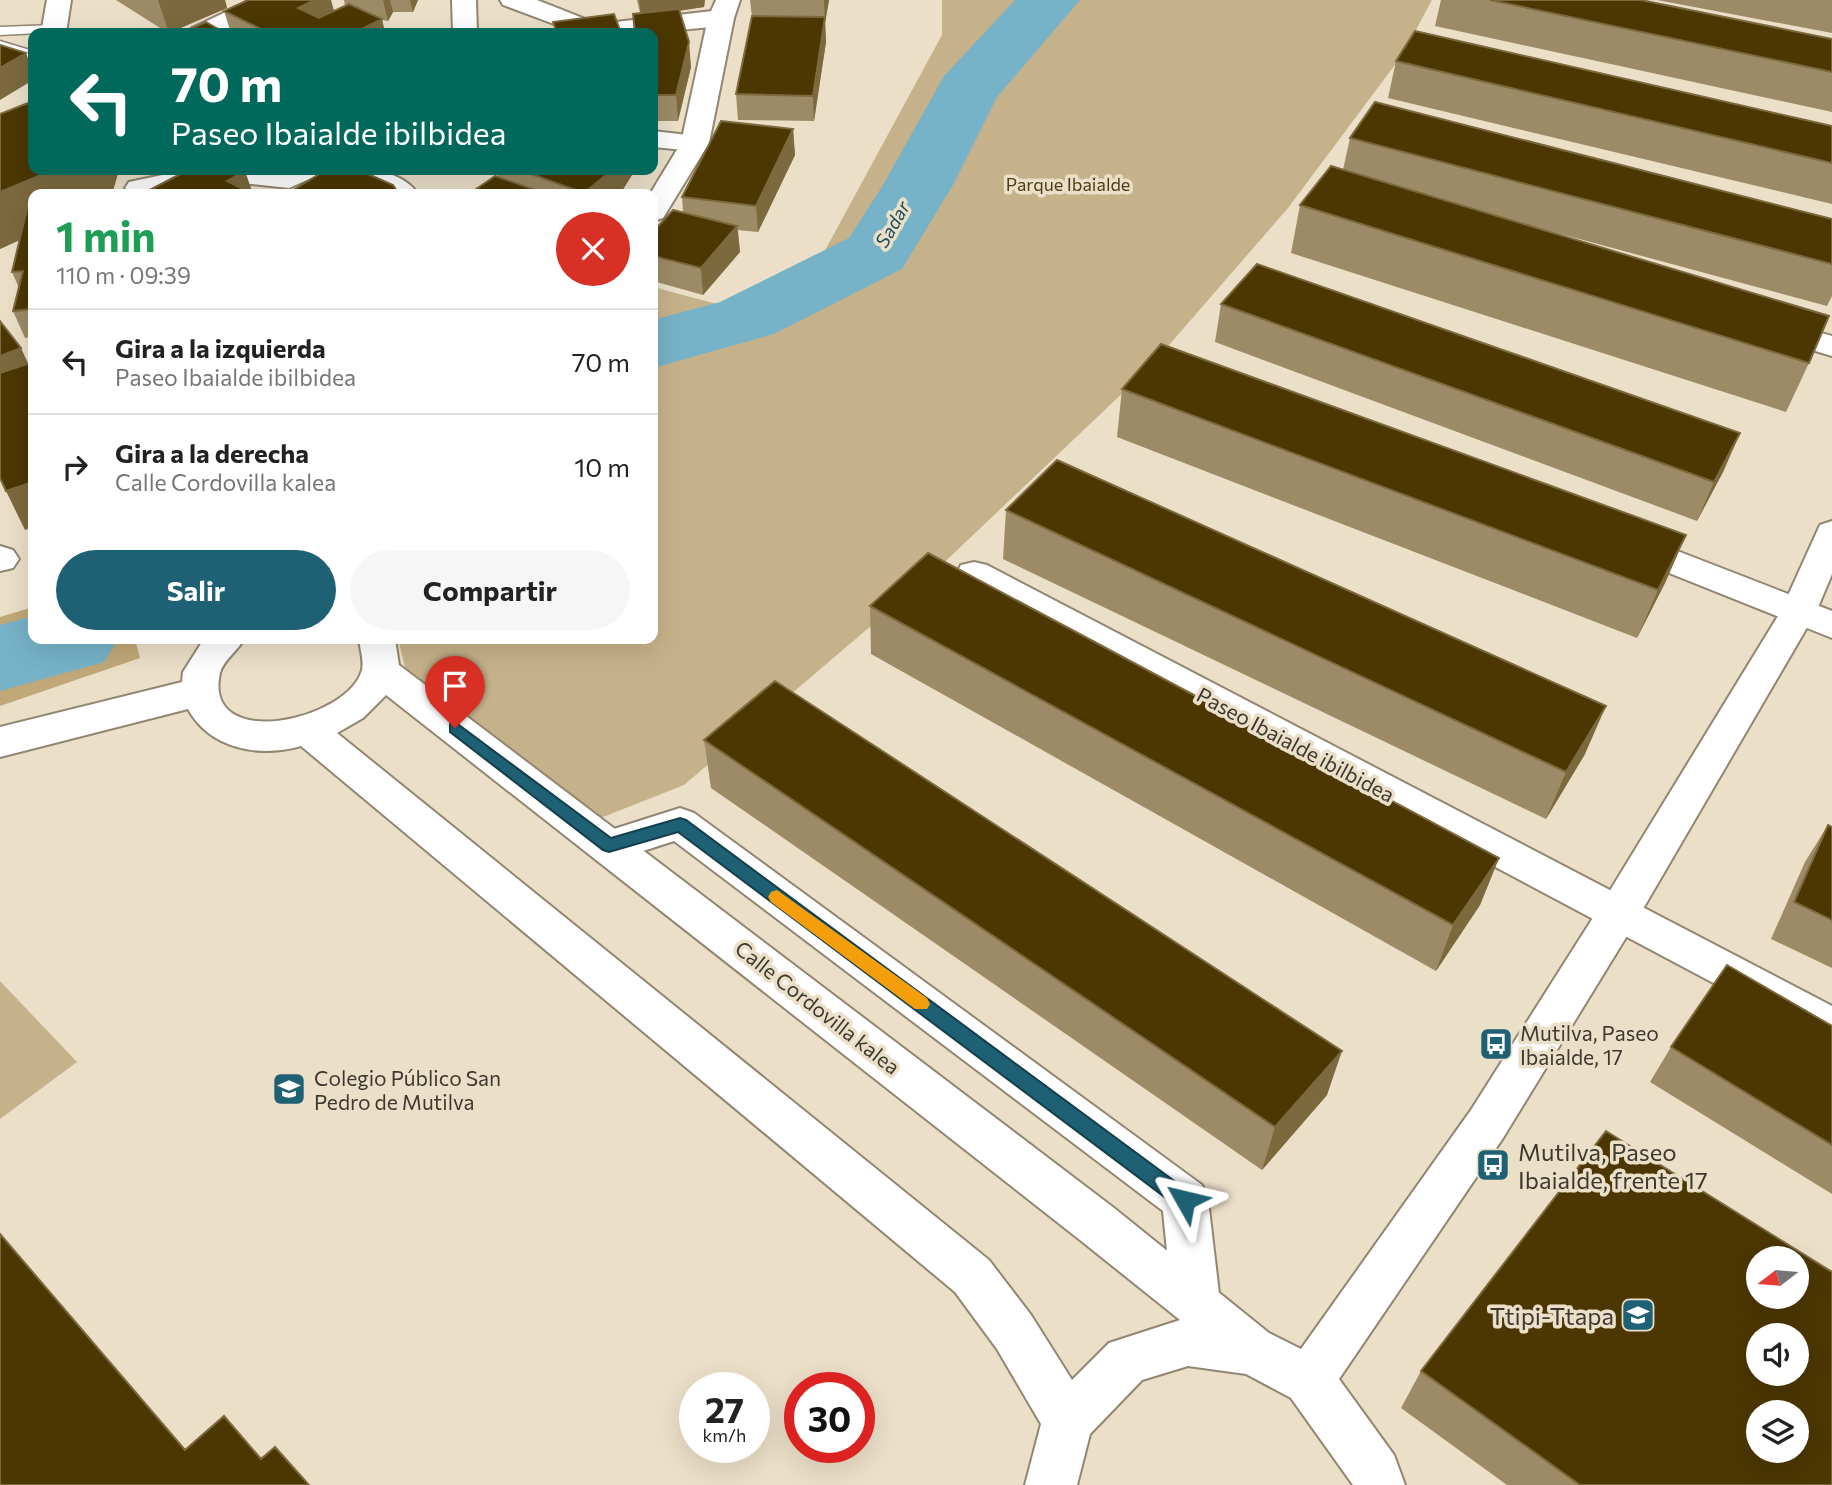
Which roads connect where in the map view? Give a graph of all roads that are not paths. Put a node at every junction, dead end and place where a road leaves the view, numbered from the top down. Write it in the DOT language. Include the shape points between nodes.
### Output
graph roads {
  1 [pos="271,0"];
  2 [pos="464,0"];
  3 [pos="512,0"];
  4 [pos="53,1"];
  5 [pos="724,9"];
  6 [pos="54,28"];
  7 [pos="212,28"];
  8 [pos="465,28"];
  9 [pos="579,28"];
  10 [pos="609,28"];
  11 [pos="0,31"];
  12 [pos="28,31"];
  13 [pos="0,46"];
  14 [pos="28,54"];
  15 [pos="658,139"];
  16 [pos="695,143"];
  17 [pos="192,175"];
  18 [pos="270,175"];
  19 [pos="298,175"];
  20 [pos="370,175"];
  21 [pos="139,184"];
  22 [pos="395,189"];
  23 [pos="658,204"];
  24 [pos="1738,317"];
  25 [pos="1832,346"];
  26 [pos="1591,529"];
  27 [pos="1832,533"];
  28 [pos="974,574"];
  29 [pos="1815,618"];
  30 [pos="214,644"];
  31 [pos="379,654"];
  32 [pos="199,692"];
  33 [pos="309,731"];
  34 [pos="0,742"];
  35 [pos="609,846"];
  36 [pos="1618,914"];
  37 [pos="1832,1027"];
  38 [pos="1196,1302"];
  39 [pos="1251,1350"];
  40 [pos="1309,1380"];
  41 [pos="1068,1420"];
  42 [pos="1051,1485"];
  43 [pos="1379,1485"];
  1 -- 7 [label="street" via="241,9"];
  2 -- 8 [label="street"];
  3 -- 9 [label="street" via="563,17"];
  4 -- 6 [label="street"];
  5 -- 10 [label="street"];
  5 -- 16 [label="street"];
  11 -- 12 [label="lane"];
  13 -- 14 [label="lane"];
  15 -- 16 [label="street"];
  16 -- 23 [label="street"];
  17 -- 21 [label="street"];
  18 -- 19 [label="street" via="289,180"];
  20 -- 22 [label="street"];
  24 -- 25 [label="street"];
  26 -- 29 [label="street"];
  27 -- 29 [label="street"];
  28 -- 36 [label="street, Paseo Ibaialde ibilbidea"];
  29 -- 36 [label="street"];
  30 -- 32 [label="street" via="198,677"];
  31 -- 33 [label="street" via="357,705"];
  31 -- 35 [label="street, Calle Cordovilla kalea"];
  32 -- 33 [label="street" via="212,717 237,732 265,737"];
  32 -- 34 [label="street"];
  33 -- 41 [label="street" via="972,1276 1014,1332"];
  35 -- 38 [label="street, Calle Cordovilla kalea"];
  35 -- 38 [label="street" via="680,824 1185,1200"];
  36 -- 37 [label="street, Paseo Ibaialde ibilbidea"];
  36 -- 40 [label="street" via="1486,1125"];
  38 -- 39 [label="street, Calle Cordovilla kalea"];
  39 -- 40 [label="street"];
  39 -- 41 [label="street" via="1188,1342 1126,1360"];
  40 -- 43 [label="street" via="1376,1472"];
  41 -- 42 [label="street"];
}
